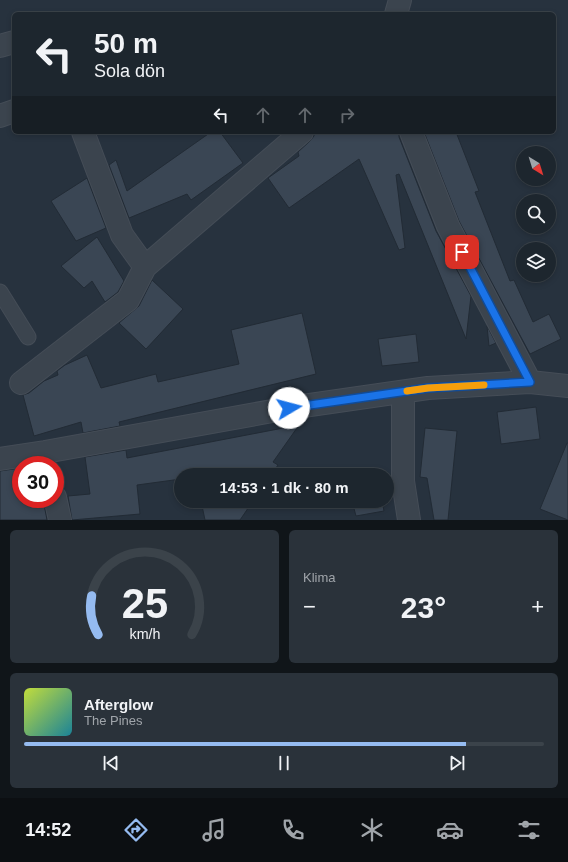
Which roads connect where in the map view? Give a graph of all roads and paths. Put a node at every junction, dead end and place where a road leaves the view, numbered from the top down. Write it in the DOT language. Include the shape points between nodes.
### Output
graph roads {
  1 [pos="400,0"];
  2 [pos="397,12"];
  3 [pos="12,43"];
  4 [pos="0,46"];
  5 [pos="12,112"];
  6 [pos="0,116"];
  7 [pos="84,134"];
  8 [pos="300,134"];
  9 [pos="412,134"];
  10 [pos="145,267"];
  11 [pos="0,292"];
  12 [pos="28,337"];
  13 [pos="530,382"];
  14 [pos="21,383"];
  15 [pos="568,386"];
  16 [pos="403,392"];
  17 [pos="61,456"];
  18 [pos="0,459"];
  19 [pos="12,459"];
  20 [pos="57,508"];
  21 [pos="60,520"];
  22 [pos="409,520"];
  1 -- 2 [label="street"];
  3 -- 4 [label="street"];
  5 -- 6 [label="street"];
  7 -- 10 [label="street" via="122,235"];
  8 -- 10 [label="street"];
  9 -- 13 [label="street" via="448,226"];
  10 -- 14 [label="street" via="128,300"];
  11 -- 12 [label="lane"];
  13 -- 15 [label="street"];
  13 -- 16 [label="street" via="428,388"];
  16 -- 17 [label="street" via="289,408"];
  16 -- 22 [label="street" via="403,481"];
  18 -- 19 [label="street"];
  20 -- 21 [label="street"];
}
